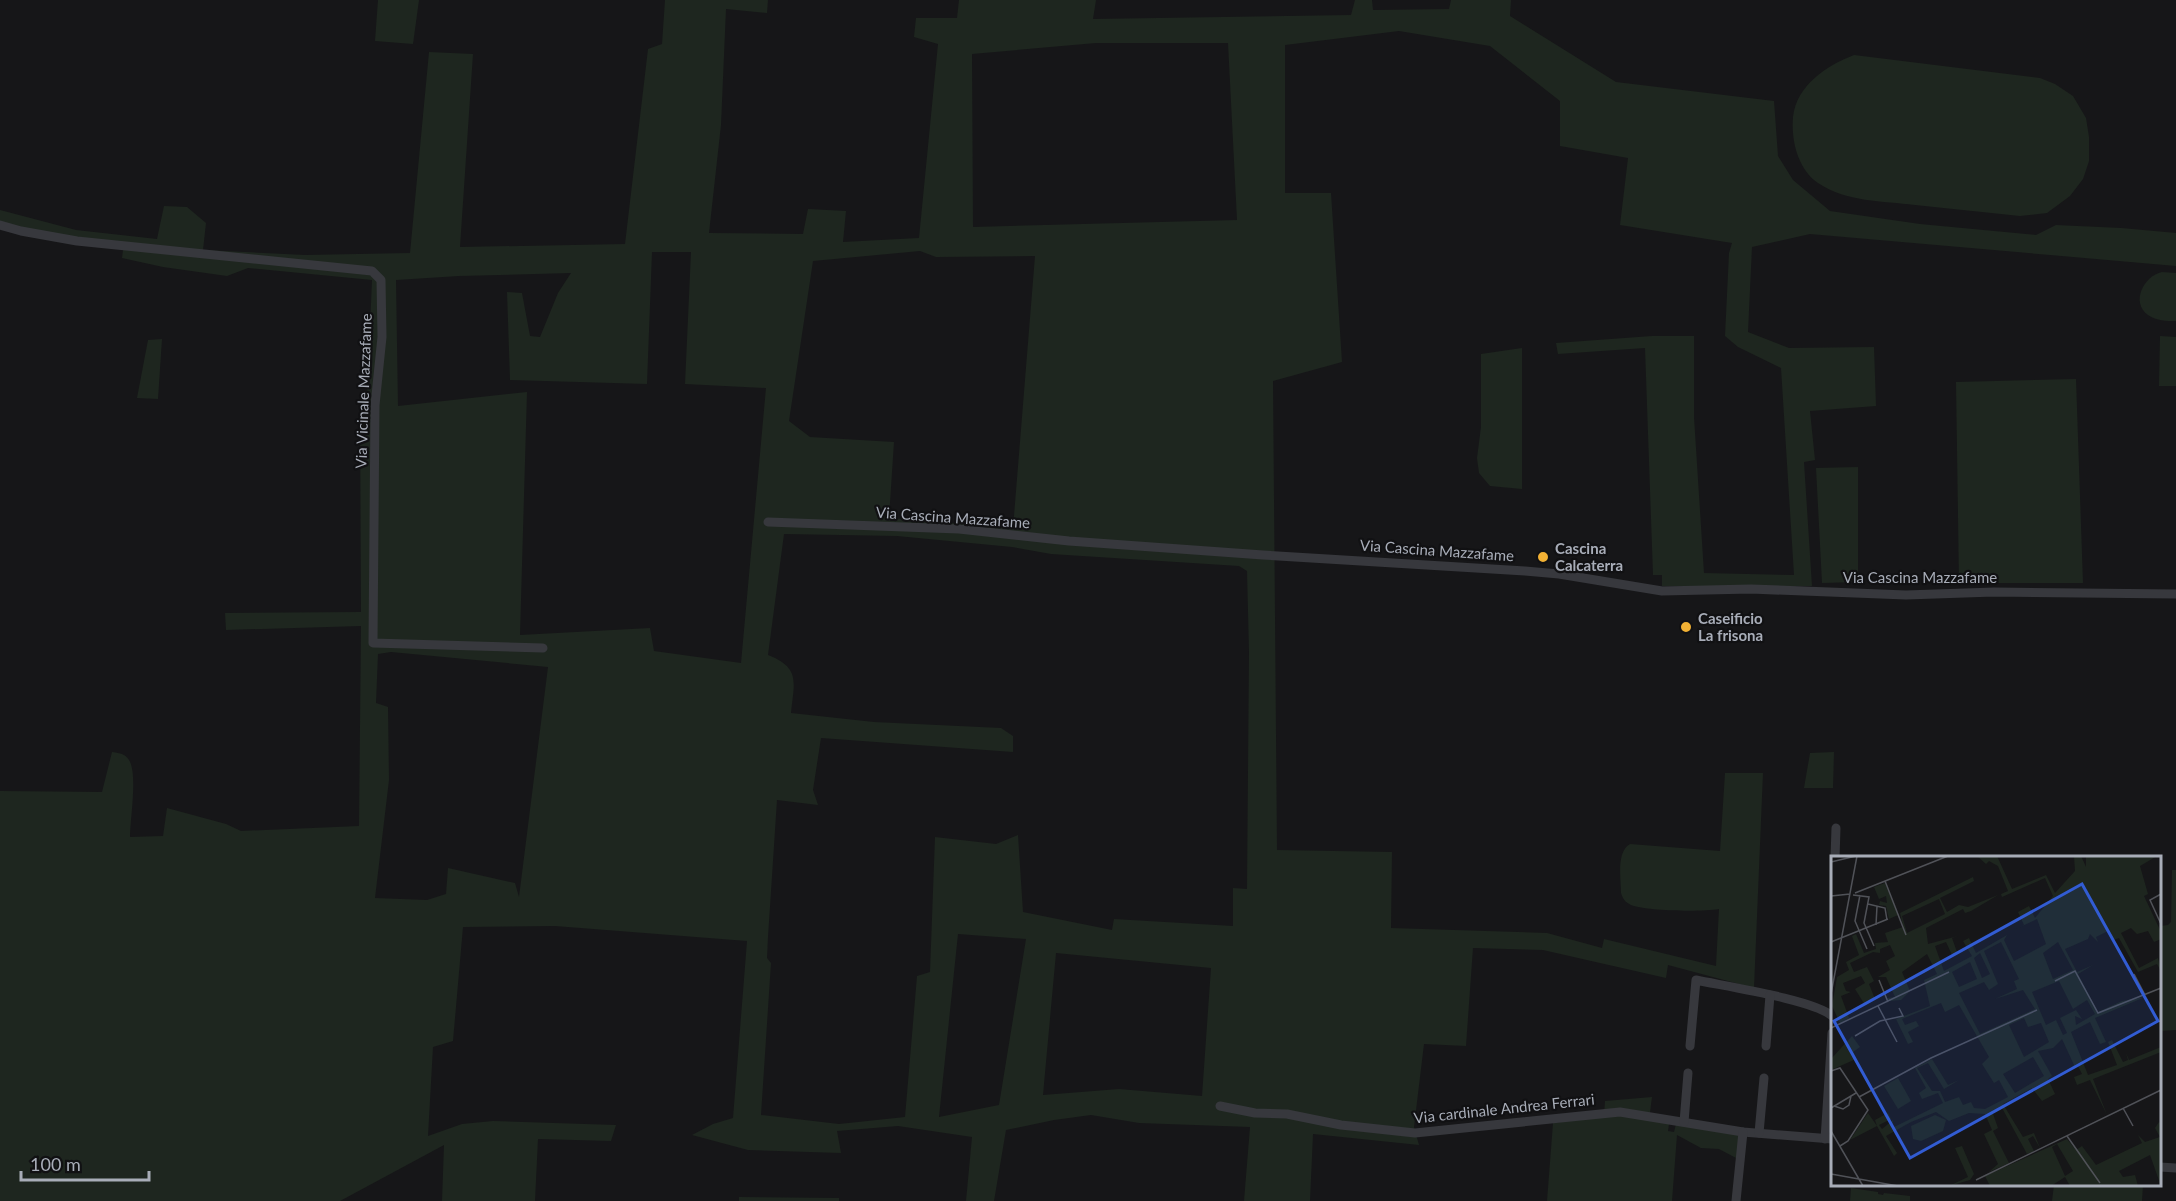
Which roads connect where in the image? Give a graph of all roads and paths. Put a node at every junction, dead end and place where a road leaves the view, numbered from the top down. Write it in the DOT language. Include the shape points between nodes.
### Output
graph roads {
  1 [pos="0,225"];
  2 [pos="768,522"];
  3 [pos="2176,594"];
  4 [pos="543,648"];
  5 [pos="1836,828"];
  6 [pos="1835,856"];
  7 [pos="1770,996"];
  8 [pos="1831,1015"];
  9 [pos="1690,1046"];
  10 [pos="1766,1046"];
  11 [pos="1688,1073"];
  12 [pos="1764,1078"];
  13 [pos="1831,1086"];
  14 [pos="1220,1106"];
  15 [pos="1684,1122"];
  16 [pos="1743,1132"];
  17 [pos="1759,1133"];
  18 [pos="1829,1139"];
  19 [pos="2161,1167"];
  20 [pos="2176,1168"];
  21 [pos="1736,1201"];
  1 -- 4 [label="street, Via Vicinale Mazzafame" via="77,241 372,271 381,280 382,337 375,405 373,643"];
  2 -- 3 [label="street, Via Cascina Mazzafame" via="959,529 1069,541 1525,571 1662,591"];
  5 -- 6 [label="street"];
  7 -- 8 [label="street"];
  7 -- 9 [label="street" via="1696,980"];
  7 -- 10 [label="street"];
  11 -- 15 [label="street"];
  12 -- 17 [label="street"];
  13 -- 18 [label="street"];
  14 -- 15 [label="street, Via cardinale Andrea Ferrari" via="1415,1133 1615,1112"];
  15 -- 16 [label="street, Via cardinale Andrea Ferrari"];
  16 -- 17 [label="street, Via cardinale Andrea Ferrari"];
  16 -- 21 [label="street"];
  17 -- 18 [label="street, Via cardinale Andrea Ferrari"];
  19 -- 20 [label="street"];
}
